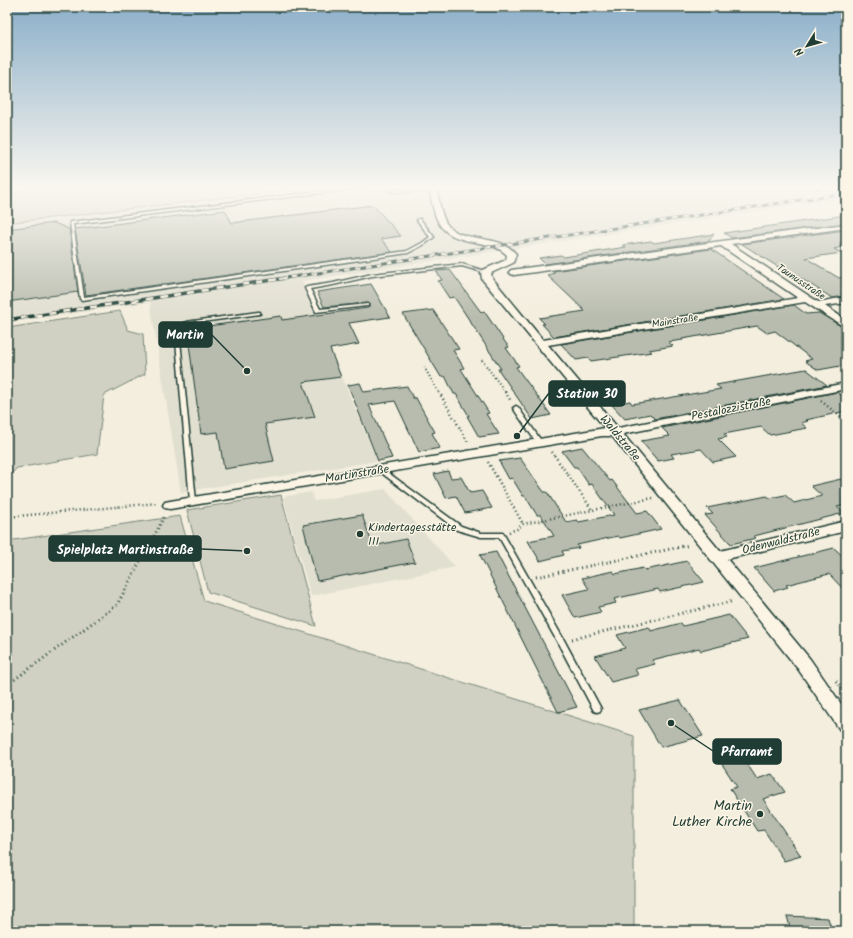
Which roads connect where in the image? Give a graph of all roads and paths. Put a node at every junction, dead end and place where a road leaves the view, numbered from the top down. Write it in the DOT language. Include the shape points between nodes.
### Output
graph roads {
  1 [pos="72,231"];
  2 [pos="427,231"];
  3 [pos="450,231"];
  4 [pos="811,231"];
  5 [pos="723,243"];
  6 [pos="486,272"];
  7 [pos="514,272"];
  8 [pos="846,300"];
  9 [pos="812,302"];
  10 [pos="366,304"];
  11 [pos="258,314"];
  12 [pos="846,325"];
  13 [pos="538,344"];
  14 [pos="482,360"];
  15 [pos="424,367"];
  16 [pos="846,386"];
  17 [pos="811,393"];
  18 [pos="516,408"];
  19 [pos="846,421"];
  20 [pos="615,432"];
  21 [pos="542,441"];
  22 [pos="479,453"];
  23 [pos="381,470"];
  24 [pos="655,498"];
  25 [pos="193,501"];
  26 [pos="170,505"];
  27 [pos="592,510"];
  28 [pos="7,517"];
  29 [pos="523,524"];
  30 [pos="846,526"];
  31 [pos="501,535"];
  32 [pos="693,544"];
  33 [pos="716,557"];
  34 [pos="526,579"];
  35 [pos="739,600"];
  36 [pos="561,642"];
  37 [pos="7,685"];
  38 [pos="596,709"];
  39 [pos="846,725"];
  1 -- 2 [label="lane" via="82,299 408,252 432,237"];
  3 -- 6 [label="street" via="467,239 503,246 512,254 507,264"];
  4 -- 5 [label="street"];
  5 -- 7 [label="street"];
  5 -- 9 [label="street, Taunusstraße"];
  6 -- 10 [label="lane" via="462,265 372,275 307,288 318,311"];
  6 -- 13 [label="street, Waldstraße" via="487,279"];
  8 -- 9 [label="street, Mainstraße"];
  9 -- 12 [label="street, Taunusstraße"];
  9 -- 13 [label="street, Mainstraße"];
  11 -- 25 [label="lane" via="186,323 177,330"];
  13 -- 20 [label="street, Waldstraße"];
  14 -- 18 [label="path"];
  15 -- 22 [label="path"];
  16 -- 17 [label="street, Pestalozzistraße"];
  17 -- 19 [label="path"];
  17 -- 20 [label="street, Pestalozzistraße"];
  18 -- 21 [label="lane"];
  20 -- 21 [label="street, Martinstraße"];
  20 -- 33 [label="street, Waldstraße"];
  21 -- 22 [label="street, Martinstraße"];
  21 -- 27 [label="path"];
  22 -- 23 [label="street, Martinstraße"];
  22 -- 29 [label="path"];
  23 -- 25 [label="street, Martinstraße"];
  23 -- 31 [label="lane" via="459,528 481,535"];
  24 -- 27 [label="path"];
  25 -- 26 [label="street, Martinstraße"];
  26 -- 28 [label="path" via="164,503"];
  26 -- 37 [label="path" via="116,605"];
  27 -- 29 [label="path"];
  29 -- 31 [label="path" via="517,530"];
  30 -- 33 [label="street, Odenwaldstraße"];
  31 -- 34 [label="lane"];
  32 -- 34 [label="path"];
  33 -- 39 [label="street, Waldstraße" via="804,664"];
  34 -- 36 [label="lane"];
  35 -- 36 [label="path"];
  36 -- 38 [label="lane"];
}
